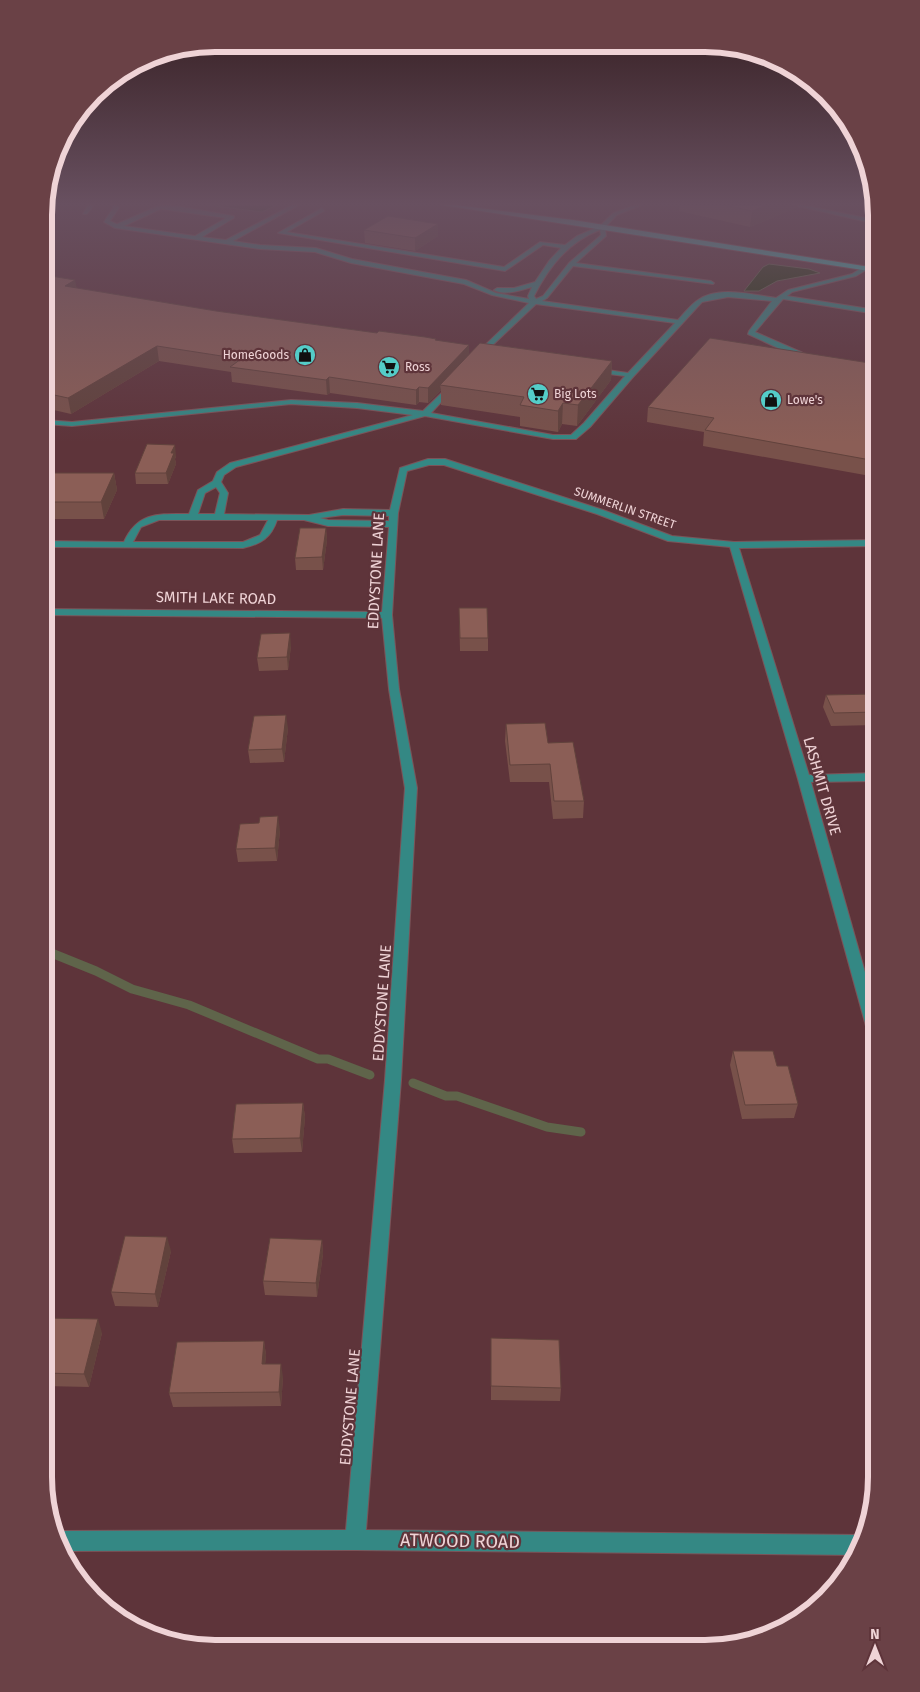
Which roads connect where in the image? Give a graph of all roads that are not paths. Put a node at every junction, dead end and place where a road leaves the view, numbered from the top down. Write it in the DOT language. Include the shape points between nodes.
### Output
graph roads {
  1 [pos="470,284"];
  2 [pos="536,284"];
  3 [pos="555,284"];
  4 [pos="820,284"];
  5 [pos="484,290"];
  6 [pos="779,298"];
  7 [pos="534,302"];
  8 [pos="868,311"];
  9 [pos="679,322"];
  10 [pos="482,353"];
  11 [pos="491,354"];
  12 [pos="474,356"];
  13 [pos="810,358"];
  14 [pos="592,369"];
  15 [pos="630,375"];
  16 [pos="457,380"];
  17 [pos="425,414"];
  18 [pos="52,423"];
  19 [pos="403,470"];
  20 [pos="217,482"];
  21 [pos="194,517"];
  22 [pos="219,517"];
  23 [pos="273,517"];
  24 [pos="394,518"];
  25 [pos="868,543"];
  26 [pos="52,544"];
  27 [pos="127,545"];
  28 [pos="734,545"];
  29 [pos="52,612"];
  30 [pos="388,615"];
  31 [pos="868,776"];
  32 [pos="804,779"];
  33 [pos="867,1006"];
  34 [pos="355,1540"];
  35 [pos="66,1541"];
  36 [pos="852,1546"];
  1 -- 5 [label="street"];
  2 -- 5 [label="street" via="514,290"];
  2 -- 7 [label="street" via="531,296"];
  3 -- 7 [label="street" via="545,297"];
  4 -- 6 [label="street" via="790,291"];
  5 -- 7 [label="street"];
  6 -- 8 [label="street"];
  6 -- 9 [label="street" via="714,296 700,301"];
  6 -- 13 [label="street" via="752,334"];
  7 -- 9 [label="street"];
  7 -- 10 [label="street"];
  9 -- 15 [label="street"];
  10 -- 11 [label="street"];
  10 -- 12 [label="street"];
  14 -- 15 [label="street"];
  15 -- 17 [label="street" via="587,425 569,438"];
  16 -- 17 [label="street"];
  17 -- 18 [label="street" via="291,402 100,422"];
  17 -- 20 [label="street" via="233,465 220,474"];
  19 -- 24 [label="street, EDDYSTONE LANE"];
  19 -- 28 [label="street, SUMMERLIN STREET" via="428,462 445,462 591,509 671,539"];
  20 -- 21 [label="street" via="201,492"];
  20 -- 22 [label="street" via="224,493"];
  21 -- 22 [label="street"];
  21 -- 27 [label="street" via="144,520 135,526"];
  22 -- 23 [label="street"];
  23 -- 24 [label="street" via="307,518 328,523"];
  23 -- 27 [label="street" via="269,532 255,543"];
  24 -- 30 [label="street, EDDYSTONE LANE"];
  25 -- 28 [label="street, SUMMERLIN STREET"];
  26 -- 27 [label="street"];
  28 -- 32 [label="street, LASHMIT DRIVE"];
  29 -- 30 [label="street, SMITH LAKE ROAD"];
  30 -- 34 [label="street, EDDYSTONE LANE" via="394,689 411,788 393,1080"];
  31 -- 32 [label="street"];
  32 -- 33 [label="street, LASHMIT DRIVE"];
  34 -- 35 [label="street, ATWOOD ROAD"];
  34 -- 36 [label="street, ATWOOD ROAD"];
}
